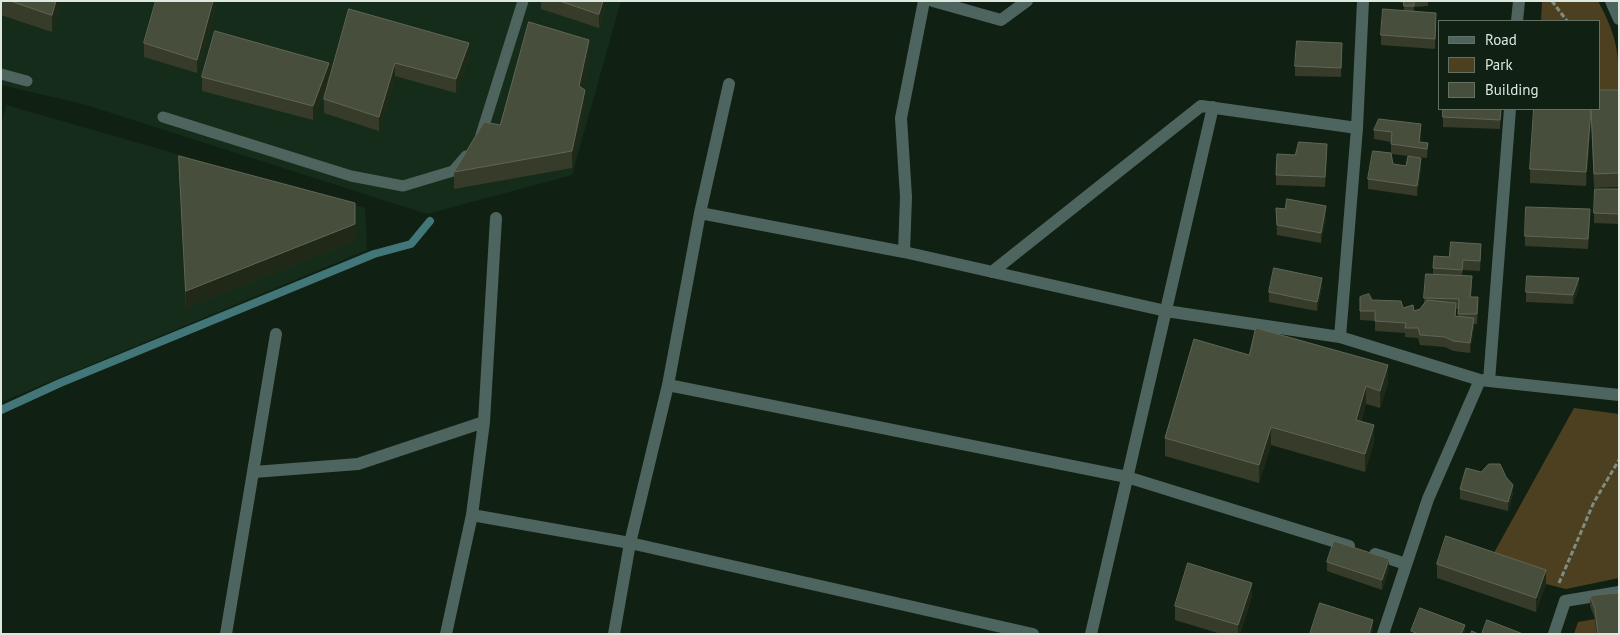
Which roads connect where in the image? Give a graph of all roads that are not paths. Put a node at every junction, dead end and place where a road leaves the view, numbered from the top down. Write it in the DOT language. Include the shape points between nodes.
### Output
graph roads {
  1 [pos="524,1"];
  2 [pos="924,1"];
  3 [pos="933,1"];
  4 [pos="1027,1"];
  5 [pos="1363,1"];
  6 [pos="1519,1"];
  7 [pos="1611,1"];
  8 [pos="1619,19"];
  9 [pos="1517,20"];
  10 [pos="1,74"];
  11 [pos="27,81"];
  12 [pos="729,84"];
  13 [pos="1213,107"];
  14 [pos="1510,110"];
  15 [pos="163,117"];
  16 [pos="1357,128"];
  17 [pos="700,213"];
  18 [pos="496,218"];
  19 [pos="904,252"];
  20 [pos="992,272"];
  21 [pos="1166,311"];
  22 [pos="276,334"];
  23 [pos="1340,337"];
  24 [pos="1484,381"];
  25 [pos="668,385"];
  26 [pos="1619,395"];
  27 [pos="484,422"];
  28 [pos="254,472"];
  29 [pos="1127,477"];
  30 [pos="472,516"];
  31 [pos="630,543"];
  32 [pos="1406,564"];
  33 [pos="1619,592"];
  34 [pos="1093,633"];
  35 [pos="226,634"];
  36 [pos="446,634"];
  37 [pos="614,634"];
  38 [pos="1033,634"];
  39 [pos="1383,634"];
  40 [pos="1554,634"];
  1 -- 15 [label="lane" via="476,146 453,171 403,186 351,176"];
  2 -- 19 [label="street" via="901,118 906,197"];
  3 -- 4 [label="street" via="1001,20"];
  5 -- 16 [label="street"];
  6 -- 9 [label="street"];
  7 -- 8 [label="street"];
  10 -- 11 [label="lane"];
  12 -- 17 [label="street"];
  13 -- 16 [label="street"];
  13 -- 20 [label="street" via="1201,106"];
  13 -- 21 [label="street"];
  14 -- 24 [label="street"];
  16 -- 23 [label="street"];
  17 -- 19 [label="street"];
  17 -- 25 [label="street"];
  18 -- 27 [label="street"];
  19 -- 20 [label="street"];
  20 -- 21 [label="street"];
  21 -- 23 [label="street"];
  21 -- 29 [label="street"];
  22 -- 28 [label="street"];
  23 -- 24 [label="street"];
  24 -- 26 [label="street"];
  24 -- 32 [label="street" via="1428,499"];
  25 -- 29 [label="street"];
  25 -- 31 [label="street"];
  27 -- 28 [label="street" via="358,464"];
  27 -- 30 [label="street"];
  28 -- 35 [label="street"];
  29 -- 32 [label="street"];
  29 -- 34 [label="street"];
  30 -- 31 [label="street"];
  30 -- 36 [label="street"];
  31 -- 37 [label="street"];
  31 -- 38 [label="street"];
  32 -- 39 [label="street"];
  33 -- 40 [label="street" via="1565,600"];
}
